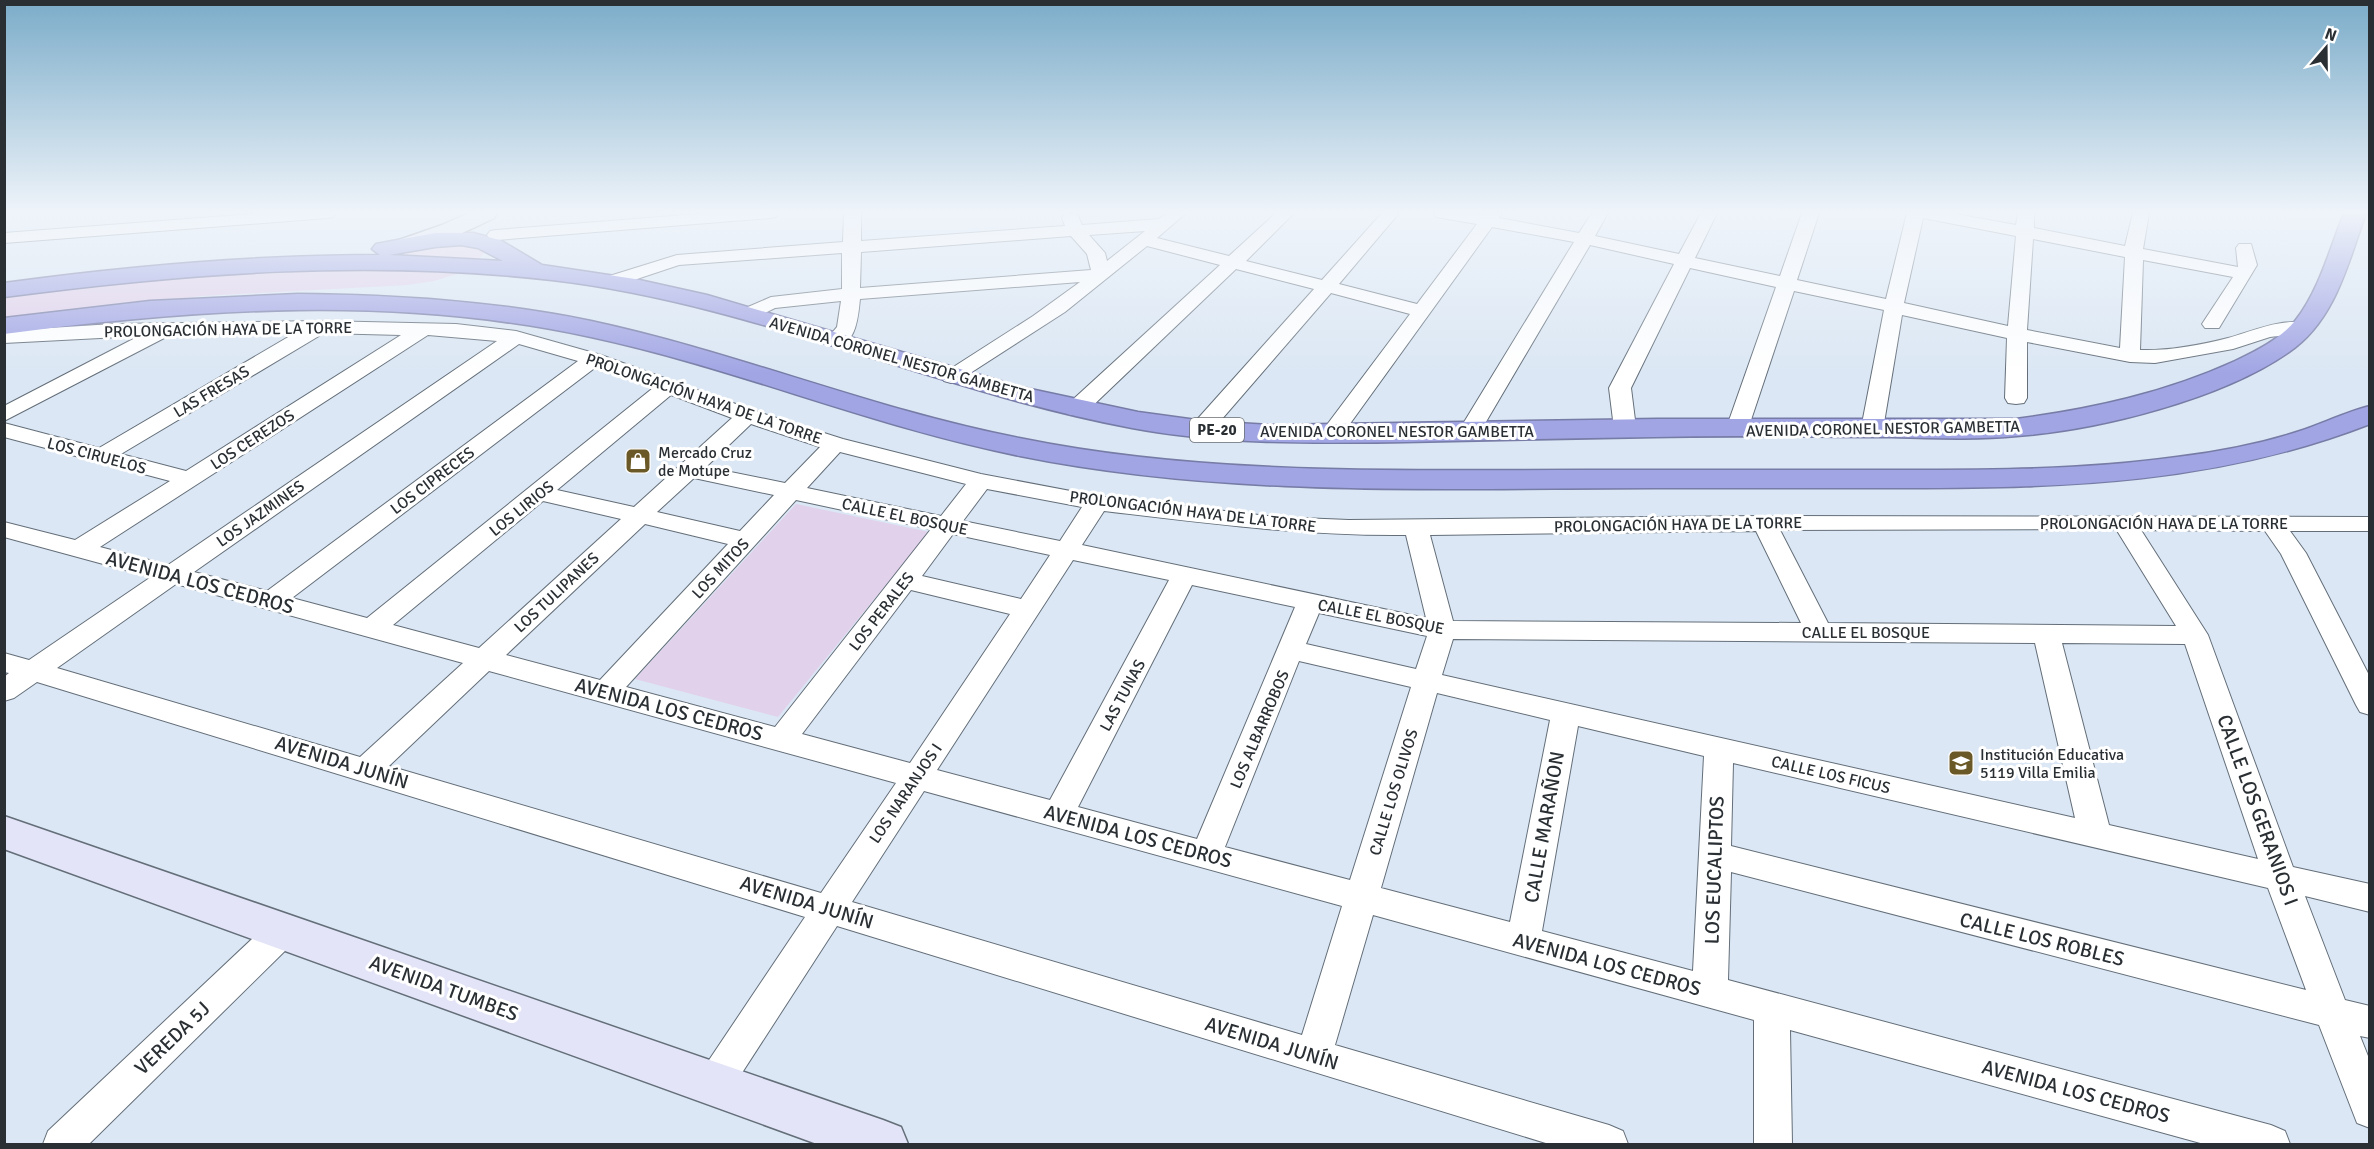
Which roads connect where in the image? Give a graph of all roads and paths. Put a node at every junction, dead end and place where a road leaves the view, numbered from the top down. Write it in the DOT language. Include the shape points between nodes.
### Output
graph roads {
  1 [pos="224,267"];
  2 [pos="466,267"];
  3 [pos="539,267"];
  4 [pos="657,267"];
  5 [pos="851,267"];
  6 [pos="1099,267"];
  7 [pos="1111,267"];
  8 [pos="1228,267"];
  9 [pos="1246,267"];
  10 [pos="1342,267"];
  11 [pos="1455,267"];
  12 [pos="1568,267"];
  13 [pos="1681,267"];
  14 [pos="1715,267"];
  15 [pos="1792,267"];
  16 [pos="1903,267"];
  17 [pos="2022,267"];
  18 [pos="2133,267"];
  19 [pos="2205,267"];
  20 [pos="2247,267"];
  21 [pos="2334,267"];
  22 [pos="2244,274"];
  23 [pos="1101,275"];
  24 [pos="610,282"];
  25 [pos="1786,282"];
  26 [pos="1324,286"];
  27 [pos="4,290"];
  28 [pos="851,294"];
  29 [pos="236,302"];
  30 [pos="1894,306"];
  31 [pos="1423,311"];
  32 [pos="747,314"];
  33 [pos="2212,324"];
  34 [pos="4,326"];
  35 [pos="320,327"];
  36 [pos="2303,328"];
  37 [pos="167,329"];
  38 [pos="424,329"];
  39 [pos="53,333"];
  40 [pos="2017,334"];
  41 [pos="516,337"];
  42 [pos="4,338"];
  43 [pos="836,340"];
  44 [pos="4,356"];
  45 [pos="2130,356"];
  46 [pos="594,359"];
  47 [pos="951,377"];
  48 [pos="669,386"];
  49 [pos="2016,398"];
  50 [pos="1076,409"];
  51 [pos="2370,414"];
  52 [pos="4,415"];
  53 [pos="747,416"];
  54 [pos="1625,428"];
  55 [pos="1201,429"];
  56 [pos="1737,429"];
  57 [pos="1872,429"];
  58 [pos="4,430"];
  59 [pos="1469,432"];
  60 [pos="1331,434"];
  61 [pos="835,444"];
  62 [pos="102,456"];
  63 [pos="689,470"];
  64 [pos="190,479"];
  65 [pos="981,481"];
  66 [pos="790,492"];
  67 [pos="540,493"];
  68 [pos="1097,503"];
  69 [pos="639,516"];
  70 [pos="2124,522"];
  71 [pos="1764,523"];
  72 [pos="2272,523"];
  73 [pos="2370,524"];
  74 [pos="948,525"];
  75 [pos="1416,527"];
  76 [pos="4,528"];
  77 [pos="746,540"];
  78 [pos="79,549"];
  79 [pos="1068,550"];
  80 [pos="172,574"];
  81 [pos="1185,575"];
  82 [pos="905,580"];
  83 [pos="271,601"];
  84 [pos="1310,602"];
  85 [pos="1028,609"];
  86 [pos="372,628"];
  87 [pos="1442,630"];
  88 [pos="1819,632"];
  89 [pos="2046,633"];
  90 [pos="2195,636"];
  91 [pos="1292,650"];
  92 [pos="485,659"];
  93 [pos="19,666"];
  94 [pos="1426,680"];
  95 [pos="4,691"];
  96 [pos="605,692"];
  97 [pos="2370,705"];
  98 [pos="1566,712"];
  99 [pos="781,740"];
  100 [pos="1719,748"];
  101 [pos="366,769"];
  102 [pos="916,776"];
  103 [pos="1058,815"];
  104 [pos="4,832"];
  105 [pos="2095,834"];
  106 [pos="1206,855"];
  107 [pos="1715,855"];
  108 [pos="2281,878"];
  109 [pos="1362,897"];
  110 [pos="2370,898"];
  111 [pos="830,908"];
  112 [pos="283,931"];
  113 [pos="1523,941"];
  114 [pos="1710,992"];
  115 [pos="1772,1009"];
  116 [pos="2333,1013"];
  117 [pos="2370,1022"];
  118 [pos="1314,1055"];
  119 [pos="714,1084"];
  120 [pos="2370,1110"];
  121 [pos="62,1144"];
  122 [pos="883,1144"];
  123 [pos="1609,1144"];
  124 [pos="1773,1144"];
  125 [pos="2271,1144"];
  1 -- 27 [label="highway, AVENIDA CORONEL NESTOR GAMBETTA / PE-20"];
  2 -- 29 [label="highway" via="440,283"];
  3 -- 24 [label="highway, AVENIDA CORONEL NESTOR GAMBETTA / PE-20"];
  4 -- 24 [label="street"];
  5 -- 28 [label="street"];
  6 -- 23 [label="street"];
  7 -- 23 [label="street"];
  8 -- 50 [label="street"];
  9 -- 26 [label="street"];
  10 -- 26 [label="street"];
  11 -- 31 [label="street"];
  12 -- 59 [label="street"];
  13 -- 54 [label="street" via="1620,388"];
  14 -- 25 [label="street"];
  15 -- 25 [label="street"];
  16 -- 30 [label="street"];
  17 -- 40 [label="street"];
  18 -- 45 [label="street"];
  19 -- 22 [label="street"];
  20 -- 22 [label="street"];
  21 -- 36 [label="highway, AVENIDA CORONEL NESTOR GAMBETTA / PE-20"];
  22 -- 33 [label="street"];
  23 -- 28 [label="street"];
  23 -- 47 [label="street" via="1040,321 975,358"];
  24 -- 32 [label="highway, AVENIDA CORONEL NESTOR GAMBETTA / PE-20"];
  25 -- 30 [label="street"];
  25 -- 56 [label="street"];
  26 -- 31 [label="street"];
  26 -- 55 [label="street"];
  28 -- 32 [label="street" via="771,303"];
  28 -- 43 [label="street" via="847,328"];
  29 -- 34 [label="highway"];
  29 -- 51 [label="highway" via="419,305 527,317 658,346 926,427 996,443 1153,468 1236,474 1455,480 1959,479 2073,475 2153,469 2232,456 2320,435"];
  30 -- 40 [label="street"];
  30 -- 57 [label="street"];
  31 -- 60 [label="street"];
  32 -- 43 [label="highway, AVENIDA CORONEL NESTOR GAMBETTA / PE-20"];
  35 -- 37 [label="street, PROLONGACIÓN HAYA DE LA TORRE"];
  35 -- 38 [label="street, PROLONGACIÓN HAYA DE LA TORRE"];
  35 -- 62 [label="street, LAS FRESAS"];
  36 -- 45 [label="street" via="2267,331 2183,354"];
  36 -- 57 [label="highway, AVENIDA CORONEL NESTOR GAMBETTA / PE-20" via="2274,351 2200,387 2123,410 2016,428"];
  37 -- 39 [label="street, PROLONGACIÓN HAYA DE LA TORRE"];
  37 -- 52 [label="street"];
  38 -- 41 [label="street, PROLONGACIÓN HAYA DE LA TORRE"];
  38 -- 64 [label="street, LOS CEREZOS"];
  39 -- 42 [label="street, PROLONGACIÓN HAYA DE LA TORRE"];
  39 -- 44 [label="street"];
  40 -- 45 [label="street"];
  40 -- 49 [label="street"];
  41 -- 46 [label="street, PROLONGACIÓN HAYA DE LA TORRE"];
  41 -- 80 [label="street, LOS JAZMINES"];
  43 -- 47 [label="highway, AVENIDA CORONEL NESTOR GAMBETTA / PE-20"];
  46 -- 48 [label="street, PROLONGACIÓN HAYA DE LA TORRE"];
  46 -- 83 [label="street, LOS CIPRECES"];
  47 -- 50 [label="highway, AVENIDA CORONEL NESTOR GAMBETTA / PE-20"];
  48 -- 53 [label="street, PROLONGACIÓN HAYA DE LA TORRE"];
  48 -- 67 [label="street, LOS LIRIOS"];
  50 -- 55 [label="highway, AVENIDA CORONEL NESTOR GAMBETTA / PE-20"];
  53 -- 61 [label="street, PROLONGACIÓN HAYA DE LA TORRE"];
  53 -- 63 [label="street, LOS TULIPANES"];
  54 -- 56 [label="highway, AVENIDA CORONEL NESTOR GAMBETTA / PE-20"];
  54 -- 59 [label="highway, AVENIDA CORONEL NESTOR GAMBETTA / PE-20"];
  55 -- 60 [label="highway, AVENIDA CORONEL NESTOR GAMBETTA / PE-20"];
  56 -- 57 [label="highway, AVENIDA CORONEL NESTOR GAMBETTA / PE-20"];
  58 -- 62 [label="street, LOS CIRUELOS"];
  59 -- 60 [label="highway, AVENIDA CORONEL NESTOR GAMBETTA / PE-20"];
  61 -- 65 [label="street, PROLONGACIÓN HAYA DE LA TORRE"];
  61 -- 66 [label="street, LOS MITOS"];
  62 -- 64 [label="street, LOS CIRUELOS"];
  63 -- 66 [label="street, CALLE EL BOSQUE"];
  63 -- 69 [label="street, LOS TULIPANES"];
  64 -- 78 [label="street, LOS CEREZOS"];
  65 -- 68 [label="street, PROLONGACIÓN HAYA DE LA TORRE"];
  65 -- 74 [label="street, LOS PERALES"];
  66 -- 74 [label="street, CALLE EL BOSQUE"];
  66 -- 77 [label="street, LOS MITOS"];
  67 -- 69 [label="street"];
  67 -- 86 [label="street, LOS LIRIOS"];
  68 -- 75 [label="street, PROLONGACIÓN HAYA DE LA TORRE" via="1276,524"];
  68 -- 79 [label="street, LOS NARANJOS I"];
  69 -- 77 [label="street"];
  69 -- 92 [label="street, LOS TULIPANES"];
  70 -- 71 [label="street, PROLONGACIÓN HAYA DE LA TORRE"];
  70 -- 72 [label="street, PROLONGACIÓN HAYA DE LA TORRE"];
  70 -- 90 [label="street, CALLE LOS GERANIOS I"];
  71 -- 75 [label="street, PROLONGACIÓN HAYA DE LA TORRE"];
  71 -- 88 [label="street"];
  72 -- 73 [label="street, PROLONGACIÓN HAYA DE LA TORRE"];
  72 -- 97 [label="street" via="2293,553"];
  74 -- 79 [label="street, CALLE EL BOSQUE"];
  74 -- 82 [label="street, LOS PERALES"];
  75 -- 87 [label="street"];
  76 -- 78 [label="street, AVENIDA LOS CEDROS"];
  77 -- 96 [label="street, LOS MITOS"];
  78 -- 80 [label="street, AVENIDA LOS CEDROS"];
  79 -- 81 [label="street, CALLE EL BOSQUE"];
  79 -- 85 [label="street, LOS NARANJOS I"];
  80 -- 83 [label="street, AVENIDA LOS CEDROS"];
  80 -- 93 [label="street, LOS JAZMINES"];
  81 -- 84 [label="street, CALLE EL BOSQUE"];
  81 -- 103 [label="street, LAS TUNAS"];
  82 -- 85 [label="street"];
  82 -- 99 [label="street, LOS PERALES"];
  83 -- 86 [label="street, AVENIDA LOS CEDROS"];
  84 -- 87 [label="street, CALLE EL BOSQUE"];
  84 -- 91 [label="street, LOS ALBARROBOS"];
  85 -- 102 [label="street, LOS NARANJOS I"];
  86 -- 92 [label="street, AVENIDA LOS CEDROS"];
  87 -- 88 [label="street, CALLE EL BOSQUE"];
  87 -- 94 [label="street, CALLE LOS OLIVOS"];
  88 -- 89 [label="street, CALLE EL BOSQUE"];
  89 -- 90 [label="street, CALLE EL BOSQUE"];
  89 -- 105 [label="street"];
  90 -- 108 [label="street, CALLE LOS GERANIOS I"];
  91 -- 94 [label="street, CALLE LOS FICUS"];
  91 -- 106 [label="street, LOS ALBARROBOS"];
  92 -- 96 [label="street, AVENIDA LOS CEDROS"];
  92 -- 101 [label="street, LOS TULIPANES"];
  93 -- 95 [label="street, LOS JAZMINES"];
  93 -- 101 [label="street, AVENIDA JUNÍN"];
  94 -- 98 [label="street, CALLE LOS FICUS"];
  94 -- 109 [label="street, CALLE LOS OLIVOS"];
  96 -- 99 [label="street, AVENIDA LOS CEDROS"];
  98 -- 100 [label="street, CALLE LOS FICUS"];
  98 -- 113 [label="street, CALLE MARAÑON"];
  99 -- 102 [label="street, AVENIDA LOS CEDROS"];
  100 -- 105 [label="street, CALLE LOS FICUS"];
  100 -- 107 [label="street, LOS EUCALIPTOS"];
  101 -- 111 [label="street, AVENIDA JUNÍN"];
  102 -- 103 [label="street, AVENIDA LOS CEDROS"];
  102 -- 111 [label="street, LOS NARANJOS I"];
  103 -- 106 [label="street, AVENIDA LOS CEDROS"];
  104 -- 112 [label="street, AVENIDA TUMBES"];
  105 -- 108 [label="street, CALLE LOS FICUS"];
  106 -- 109 [label="street, AVENIDA LOS CEDROS"];
  107 -- 114 [label="street, LOS EUCALIPTOS"];
  107 -- 116 [label="street, CALLE LOS ROBLES"];
  108 -- 110 [label="street, CALLE LOS FICUS"];
  108 -- 116 [label="street, CALLE LOS GERANIOS I"];
  109 -- 113 [label="street, AVENIDA LOS CEDROS"];
  109 -- 118 [label="street, CALLE LOS OLIVOS"];
  111 -- 118 [label="street, AVENIDA JUNÍN"];
  111 -- 119 [label="street, LOS NARANJOS I"];
  112 -- 119 [label="street, AVENIDA TUMBES"];
  112 -- 121 [label="street, VEREDA 5J"];
  113 -- 114 [label="street, AVENIDA LOS CEDROS"];
  114 -- 115 [label="street, AVENIDA LOS CEDROS"];
  115 -- 124 [label="street"];
  115 -- 125 [label="street, AVENIDA LOS CEDROS"];
  116 -- 117 [label="street, CALLE LOS ROBLES"];
  116 -- 120 [label="street, CALLE LOS GERANIOS I"];
  118 -- 123 [label="street, AVENIDA JUNÍN"];
  119 -- 122 [label="street, AVENIDA TUMBES"];
}
